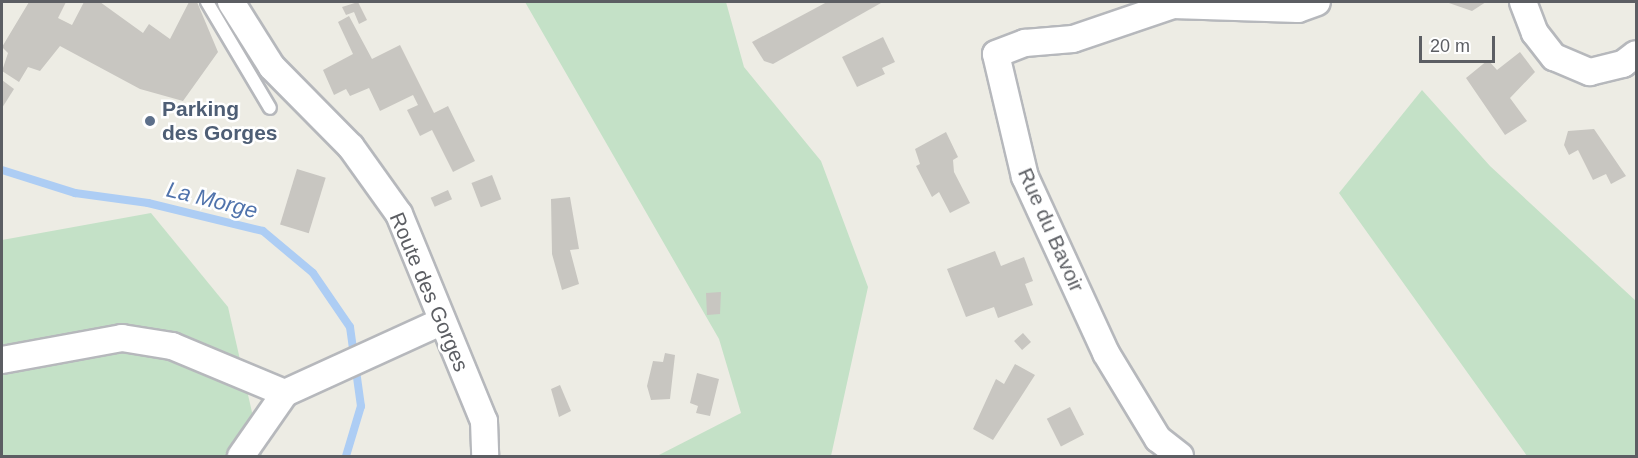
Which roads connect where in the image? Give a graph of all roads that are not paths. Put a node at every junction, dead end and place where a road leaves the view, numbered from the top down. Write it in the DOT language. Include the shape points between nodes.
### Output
graph roads {
  1 [pos="207,2"];
  2 [pos="231,2"];
  3 [pos="1317,2"];
  4 [pos="1523,2"];
  5 [pos="1636,54"];
  6 [pos="270,108"];
  7 [pos="441,322"];
  8 [pos="2,360"];
  9 [pos="296,389"];
  10 [pos="241,456"];
  11 [pos="485,456"];
  12 [pos="1179,456"];
  1 -- 6 [label="lane"];
  2 -- 7 [label="street, Route des Gorges" via="272,67 351,147 399,214"];
  3 -- 12 [label="street, Rue du Bavoir" via="1298,9 1173,5 1073,39 1025,43 996,54 1024,177 1107,353 1158,439"];
  4 -- 5 [label="street" via="1535,33 1554,57 1590,72 1623,64"];
  7 -- 9 [label="street" via="410,340"];
  7 -- 11 [label="street, Route des Gorges" via="484,421"];
  8 -- 9 [label="street" via="122,338 172,346"];
  9 -- 10 [label="street"];
}
